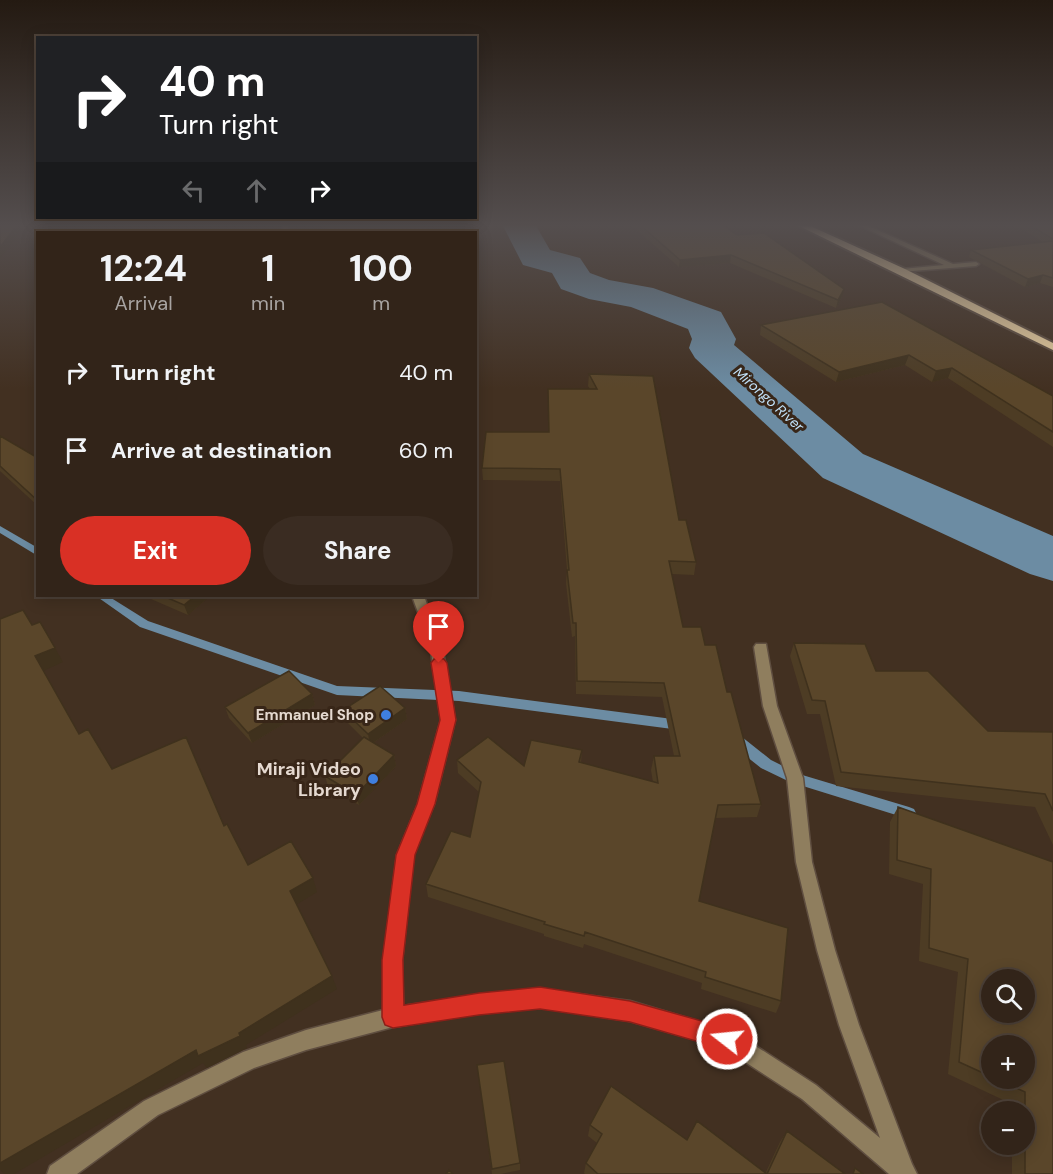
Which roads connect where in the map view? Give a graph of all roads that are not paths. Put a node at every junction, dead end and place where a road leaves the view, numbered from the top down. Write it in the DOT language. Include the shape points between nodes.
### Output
graph roads {
  1 [pos="919,279"];
  2 [pos="1053,347"];
  3 [pos="418,597"];
  4 [pos="761,647"];
  5 [pos="393,1017"];
  6 [pos="904,1171"];
  7 [pos="58,1174"];
  1 -- 2 [label="highway"];
  3 -- 5 [label="street" via="436,645 448,720 426,804 405,855 393,960"];
  4 -- 6 [label="street" via="770,706 795,778 804,862 826,950 849,1025"];
  5 -- 6 [label="street" via="540,998 630,1011 727,1039 809,1092"];
  5 -- 7 [label="street" via="250,1059 152,1108"];
}
